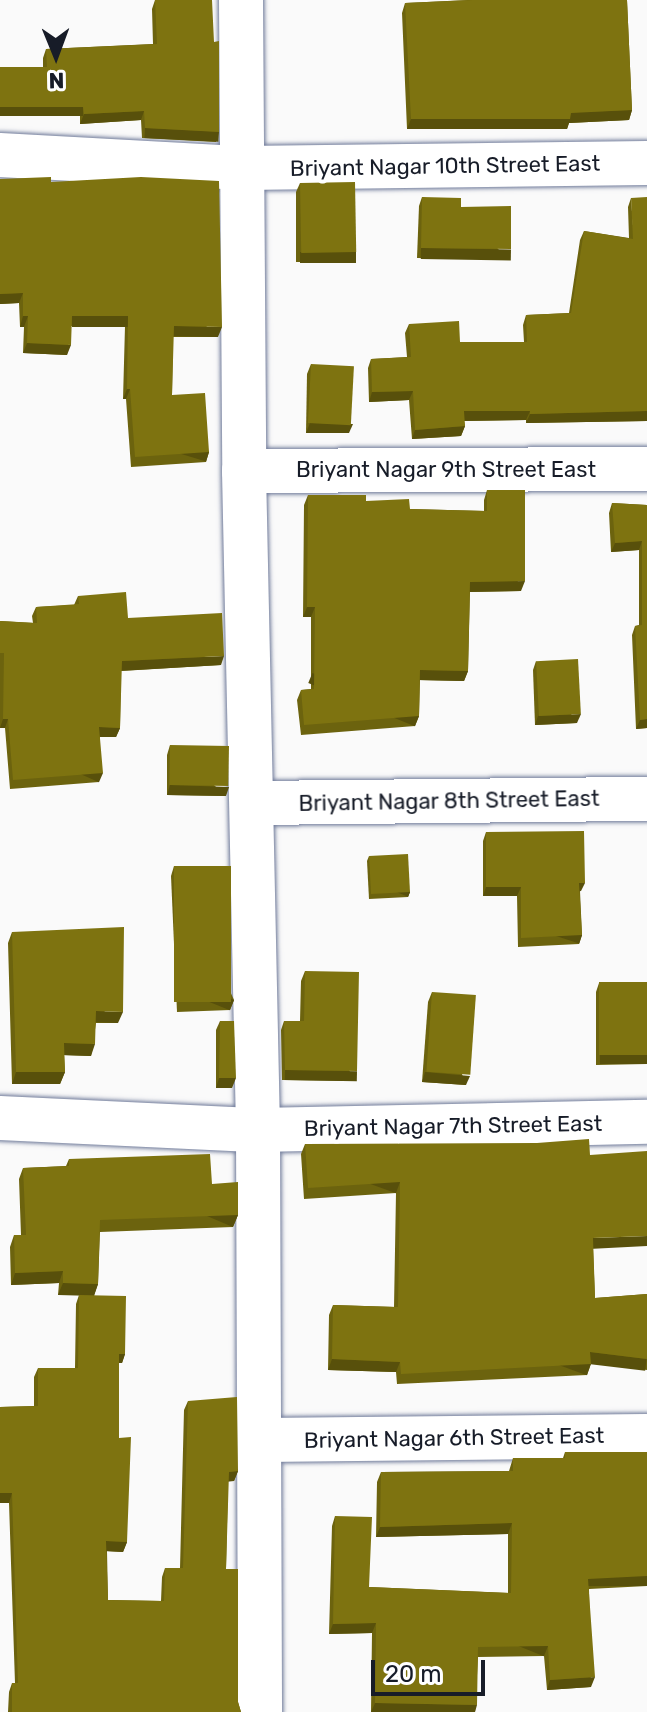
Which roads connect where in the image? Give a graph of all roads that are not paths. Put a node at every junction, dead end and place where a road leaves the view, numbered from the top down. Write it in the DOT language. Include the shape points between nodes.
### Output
graph roads {
  1 [pos="241,0"];
  2 [pos="0,155"];
  3 [pos="647,163"];
  4 [pos="243,168"];
  5 [pos="647,469"];
  6 [pos="244,471"];
  7 [pos="647,799"];
  8 [pos="252,803"];
  9 [pos="0,1118"];
  10 [pos="647,1122"];
  11 [pos="258,1130"];
  12 [pos="647,1436"];
  13 [pos="261,1440"];
  14 [pos="260,1712"];
  1 -- 4 [label="street"];
  2 -- 4 [label="street, Briyant Nagar 10th Street East"];
  3 -- 4 [label="street, Briyant Nagar 10th Street East"];
  4 -- 6 [label="street"];
  5 -- 6 [label="street, Briyant Nagar 9th Street East"];
  6 -- 8 [label="street"];
  7 -- 8 [label="street, Briyant Nagar 8th Street East"];
  8 -- 11 [label="street"];
  9 -- 11 [label="street, Briyant Nagar 7th Street East"];
  10 -- 11 [label="street, Briyant Nagar 7th Street East"];
  11 -- 13 [label="street"];
  12 -- 13 [label="street, Briyant Nagar 6th Street East"];
  13 -- 14 [label="street"];
}
